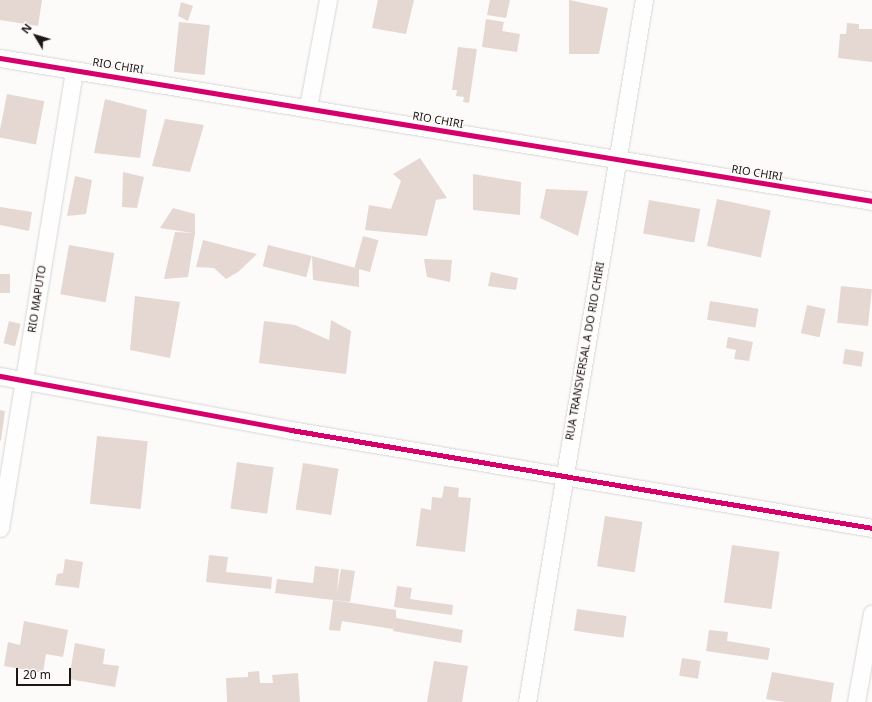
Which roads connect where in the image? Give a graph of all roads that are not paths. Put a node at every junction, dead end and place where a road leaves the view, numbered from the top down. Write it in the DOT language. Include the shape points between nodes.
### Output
graph roads {
  1 [pos="328,0"];
  2 [pos="644,0"];
  3 [pos="0,58"];
  4 [pos="74,70"];
  5 [pos="308,107"];
  6 [pos="617,161"];
  7 [pos="872,201"];
  8 [pos="0,376"];
  9 [pos="24,380"];
  10 [pos="564,476"];
  11 [pos="0,528"];
  12 [pos="872,528"];
  13 [pos="872,613"];
  14 [pos="527,702"];
  15 [pos="856,702"];
  1 -- 5 [label="street"];
  2 -- 6 [label="street, RUA TRANSVERSAL A DO RIO CHIRI"];
  3 -- 4 [label="street, RIO CHIRI"];
  4 -- 5 [label="street, RIO CHIRI"];
  4 -- 9 [label="street, RIO MAPUTO"];
  5 -- 6 [label="street, RIO CHIRI"];
  6 -- 7 [label="street, RIO CHIRI"];
  6 -- 10 [label="street, RUA TRANSVERSAL A DO RIO CHIRI"];
  8 -- 9 [label="street"];
  9 -- 10 [label="street" via="291,430"];
  9 -- 11 [label="street, RIO MAPUTO"];
  10 -- 12 [label="street"];
  10 -- 14 [label="street, RUA TRANSVERSAL A DO RIO CHIRI"];
  13 -- 15 [label="street"];
}
